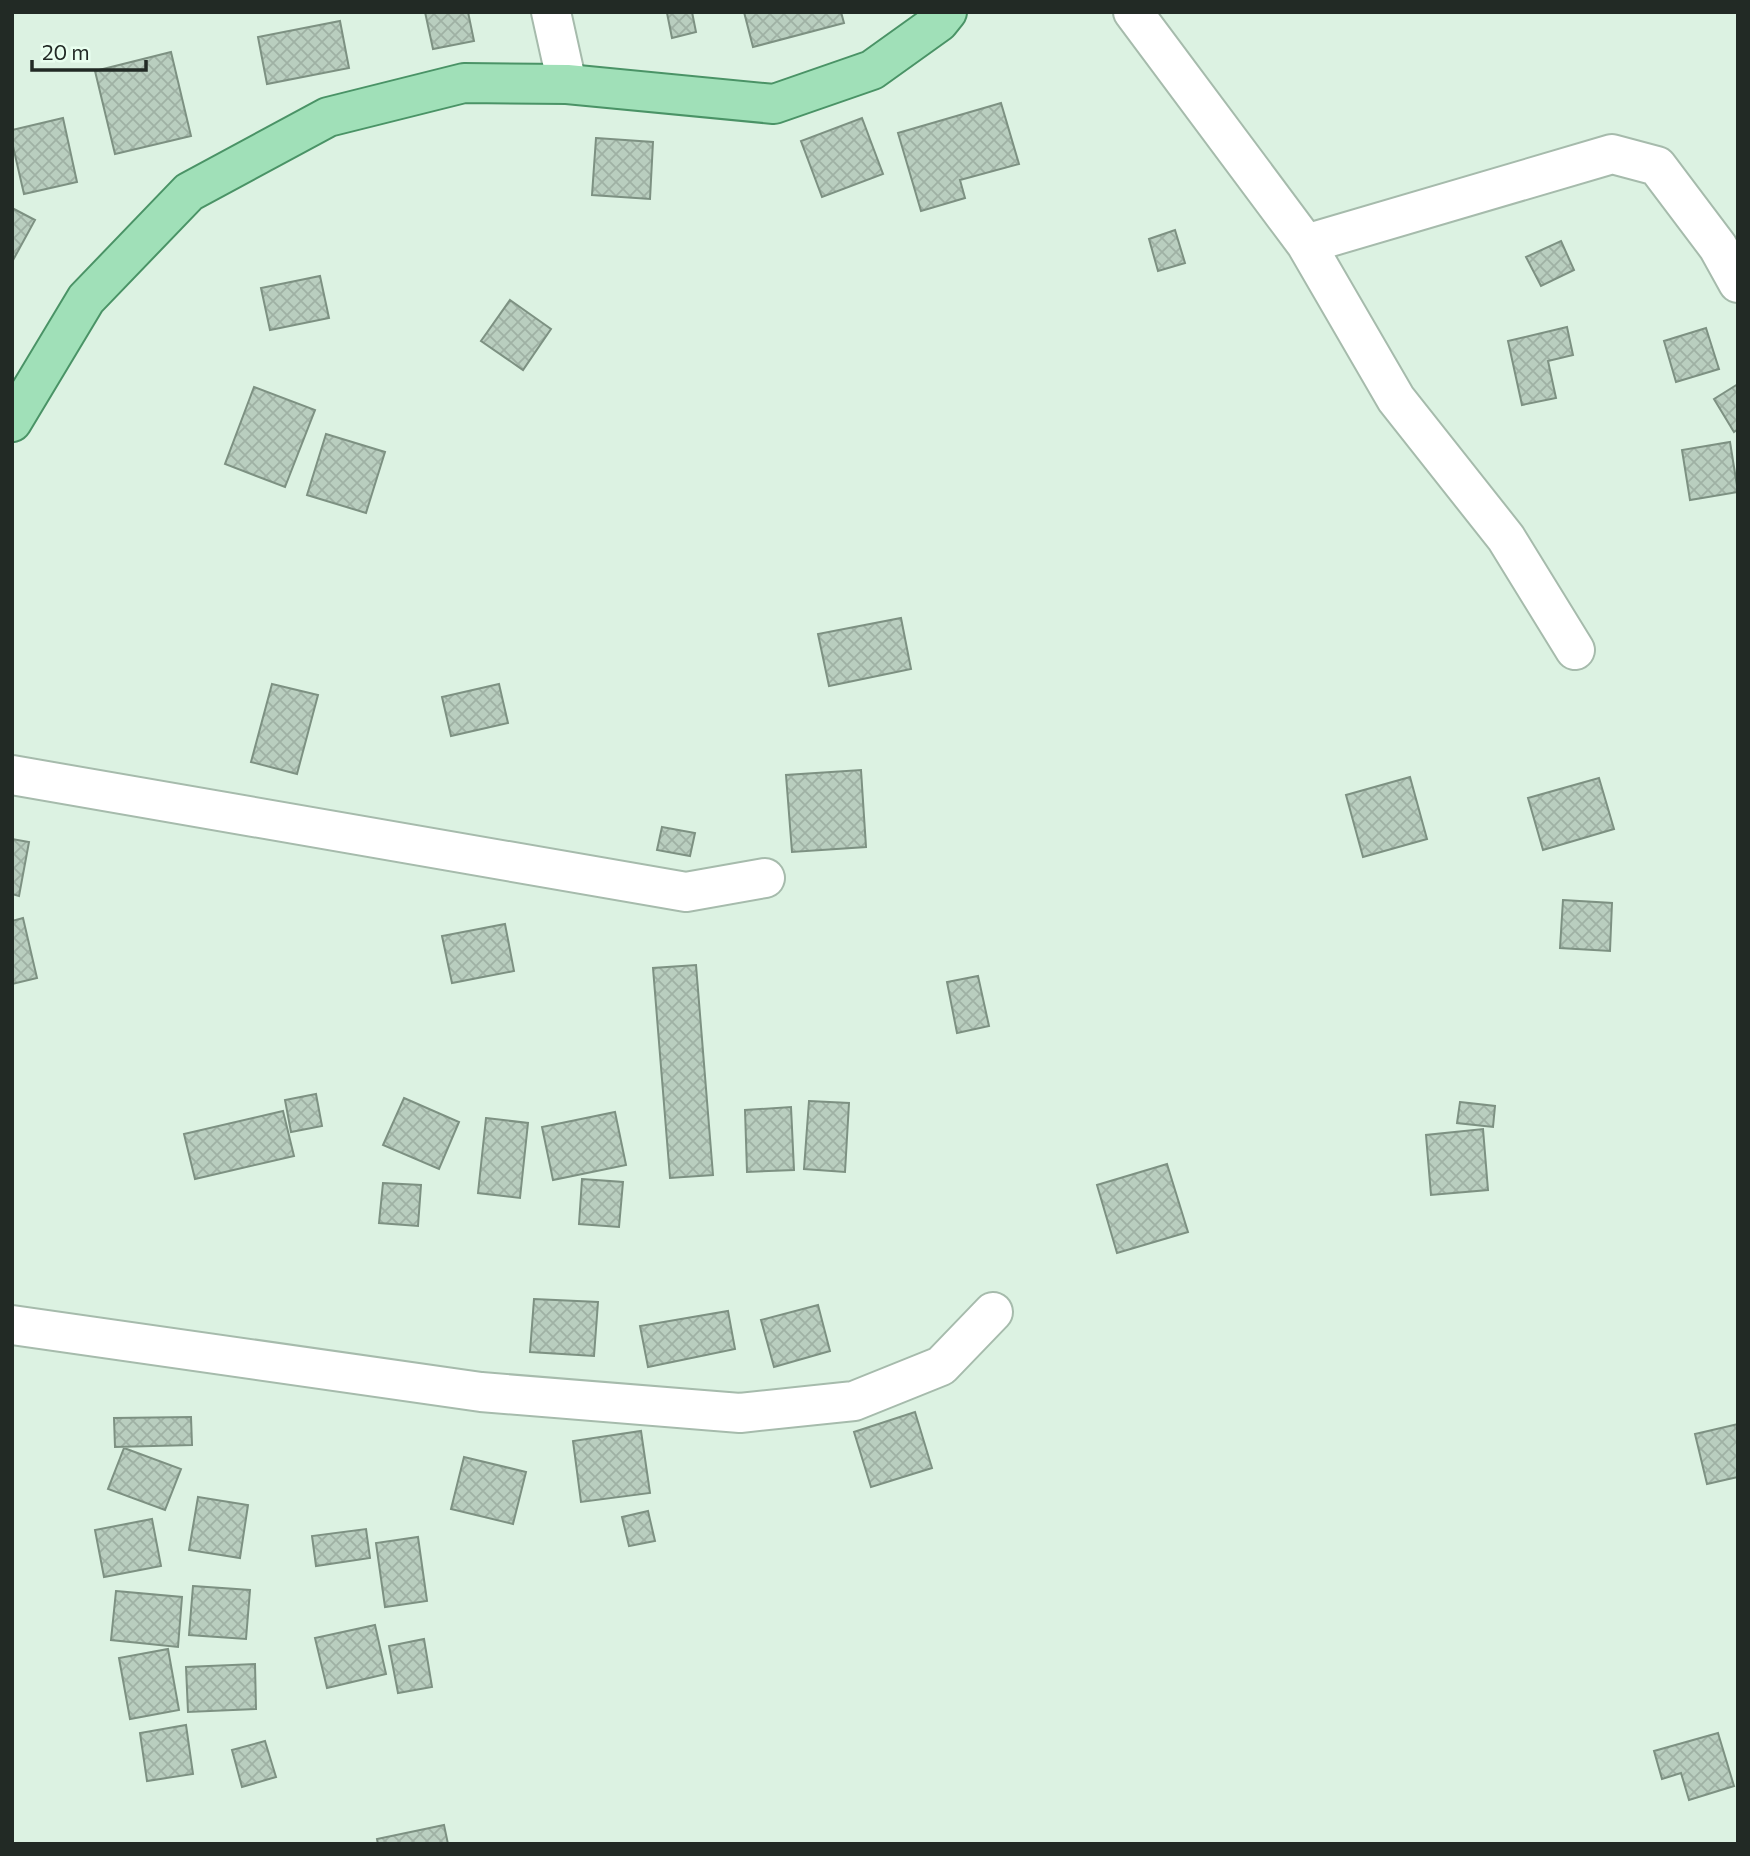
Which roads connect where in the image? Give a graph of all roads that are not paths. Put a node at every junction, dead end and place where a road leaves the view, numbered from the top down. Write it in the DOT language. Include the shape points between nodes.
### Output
graph roads {
  1 [pos="551,12"];
  2 [pos="947,12"];
  3 [pos="1133,12"];
  4 [pos="567,84"];
  5 [pos="1306,244"];
  6 [pos="1738,283"];
  7 [pos="12,422"];
  8 [pos="1575,650"];
  9 [pos="12,775"];
  10 [pos="765,878"];
  11 [pos="993,1312"];
  12 [pos="12,1325"];
  1 -- 4 [label="street"];
  2 -- 4 [label="main road" via="872,70 774,104"];
  3 -- 5 [label="street"];
  4 -- 7 [label="main road" via="464,83 328,117 189,192 86,299"];
  5 -- 6 [label="street" via="1612,154 1657,166 1718,247"];
  5 -- 8 [label="street" via="1396,399 1506,538"];
  9 -- 10 [label="street" via="686,892"];
  11 -- 12 [label="street" via="941,1366 854,1401 740,1413 481,1392"];
}
